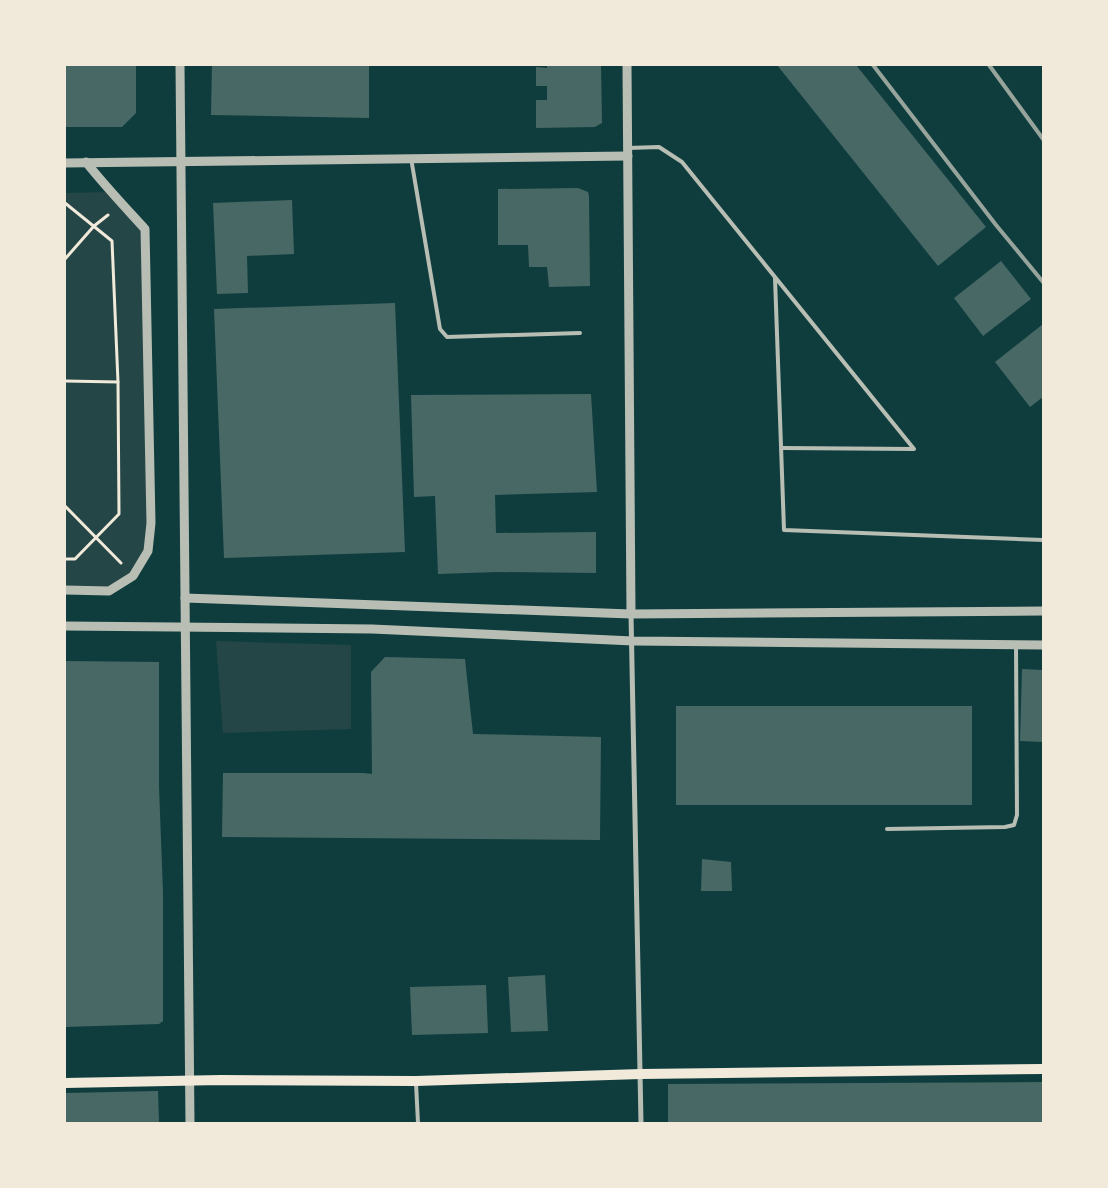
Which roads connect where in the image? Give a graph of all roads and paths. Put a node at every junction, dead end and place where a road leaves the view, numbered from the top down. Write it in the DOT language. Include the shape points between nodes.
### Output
graph roads {
  1 [pos="180,65"];
  2 [pos="627,65"];
  3 [pos="628,152"];
  4 [pos="411,158"];
  5 [pos="181,161"];
  6 [pos="86,162"];
  7 [pos="65,163"];
  8 [pos="65,203"];
  9 [pos="122,203"];
  10 [pos="94,226"];
  11 [pos="65,259"];
  12 [pos="775,278"];
  13 [pos="580,333"];
  14 [pos="65,381"];
  15 [pos="118,382"];
  16 [pos="782,448"];
  17 [pos="65,506"];
  18 [pos="96,538"];
  19 [pos="1043,540"];
  20 [pos="65,559"];
  21 [pos="134,576"];
  22 [pos="65,590"];
  23 [pos="185,598"];
  24 [pos="1043,612"];
  25 [pos="631,614"];
  26 [pos="65,626"];
  27 [pos="185,627"];
  28 [pos="633,640"];
  29 [pos="1016,644"];
  30 [pos="1043,645"];
  31 [pos="887,829"];
  32 [pos="1043,1069"];
  33 [pos="641,1074"];
  34 [pos="190,1081"];
  35 [pos="416,1081"];
  36 [pos="65,1082"];
  37 [pos="190,1123"];
  38 [pos="418,1123"];
  39 [pos="641,1123"];
  1 -- 5 [label="street"];
  2 -- 3 [label="street"];
  3 -- 4 [label="street"];
  3 -- 12 [label="lane" via="659,147 682,162"];
  3 -- 25 [label="street"];
  4 -- 5 [label="street"];
  4 -- 13 [label="lane" via="440,329 447,337"];
  5 -- 6 [label="street"];
  5 -- 23 [label="street"];
  6 -- 7 [label="street"];
  6 -- 9 [label="street"];
  8 -- 10 [label="path"];
  9 -- 10 [label="path"];
  9 -- 21 [label="street" via="146,229 151,523 148,551"];
  10 -- 11 [label="path"];
  10 -- 15 [label="path" via="112,241"];
  12 -- 16 [label="lane"];
  12 -- 16 [label="lane" via="914,449"];
  14 -- 15 [label="path"];
  15 -- 18 [label="path" via="119,514"];
  16 -- 19 [label="lane" via="784,530"];
  17 -- 18 [label="path"];
  18 -- 20 [label="path" via="75,559"];
  18 -- 21 [label="path"];
  21 -- 22 [label="street" via="108,591"];
  23 -- 25 [label="street"];
  23 -- 27 [label="street"];
  24 -- 25 [label="street"];
  25 -- 28 [label="street"];
  26 -- 27 [label="street"];
  27 -- 28 [label="street" via="372,629"];
  27 -- 34 [label="street"];
  28 -- 29 [label="street"];
  28 -- 33 [label="street"];
  29 -- 30 [label="street"];
  29 -- 31 [label="lane" via="1017,815 1014,825"];
  32 -- 33 [label="main road"];
  33 -- 35 [label="main road"];
  33 -- 39 [label="street"];
  34 -- 35 [label="main road"];
  34 -- 36 [label="main road"];
  34 -- 37 [label="street"];
  35 -- 38 [label="lane"];
}
